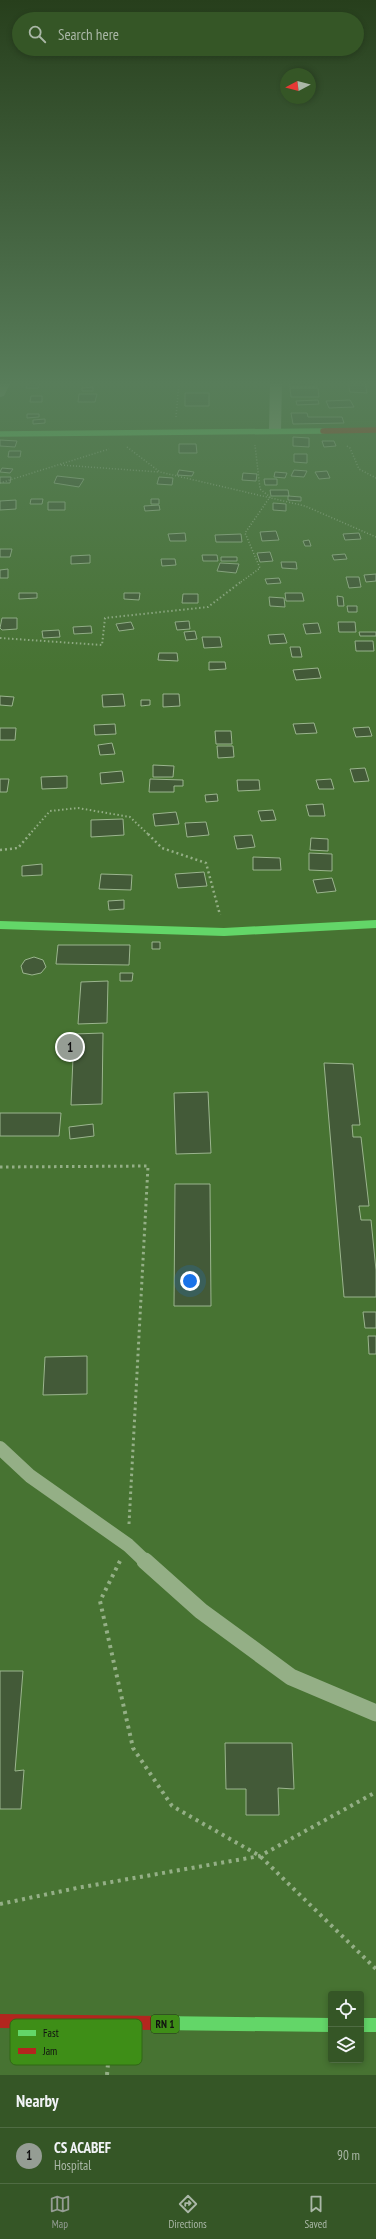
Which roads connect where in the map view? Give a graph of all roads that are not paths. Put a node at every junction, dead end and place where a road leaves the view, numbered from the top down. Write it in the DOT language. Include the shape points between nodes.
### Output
graph roads {
  1 [pos="0,925"];
  2 [pos="374,925"];
  3 [pos="0,1448"];
  4 [pos="376,1713"];
  5 [pos="0,2021"];
  6 [pos="10,2021"];
  7 [pos="142,2023"];
  8 [pos="328,2025"];
  9 [pos="364,2025"];
  10 [pos="376,2025"];
  1 -- 2 [label="street" via="224,932"];
  3 -- 4 [label="lane" via="30,1476 128,1545 201,1611 291,1677"];
  5 -- 6 [label="street, RN 1"];
  7 -- 8 [label="street, RN 1"];
  9 -- 10 [label="street"];
}
